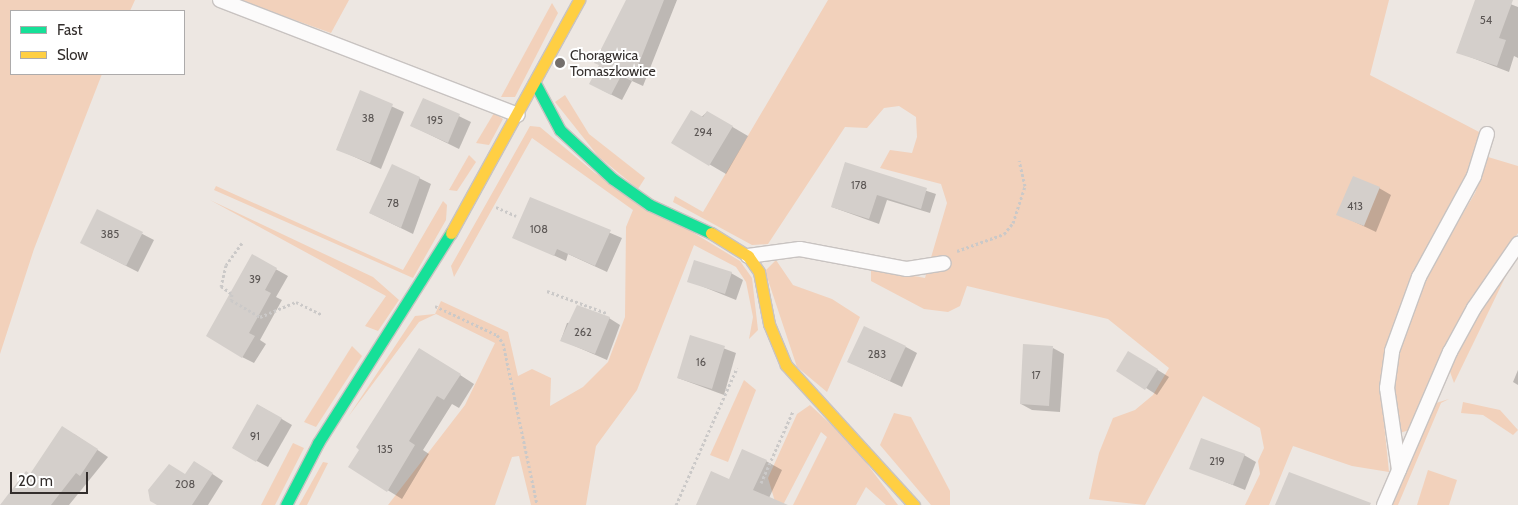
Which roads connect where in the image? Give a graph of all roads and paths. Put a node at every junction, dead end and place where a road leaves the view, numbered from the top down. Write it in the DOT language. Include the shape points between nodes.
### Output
graph roads {
  1 [pos="220,0"];
  2 [pos="579,0"];
  3 [pos="536,82"];
  4 [pos="518,115"];
  5 [pos="1487,134"];
  6 [pos="1019,161"];
  7 [pos="494,206"];
  8 [pos="516,216"];
  9 [pos="242,242"];
  10 [pos="1518,244"];
  11 [pos="748,256"];
  12 [pos="944,264"];
  13 [pos="547,291"];
  14 [pos="416,292"];
  15 [pos="606,313"];
  16 [pos="320,314"];
  17 [pos="737,368"];
  18 [pos="793,411"];
  19 [pos="1399,470"];
  20 [pos="761,483"];
  21 [pos="286,505"];
  22 [pos="537,505"];
  23 [pos="676,505"];
  24 [pos="914,505"];
  25 [pos="1384,505"];
  1 -- 4 [label="lane"];
  2 -- 3 [label="street"];
  3 -- 4 [label="street"];
  3 -- 11 [label="street" via="560,130 613,179 650,205 730,242"];
  4 -- 14 [label="street"];
  5 -- 19 [label="lane" via="1474,176 1419,277 1392,351 1387,388"];
  6 -- 12 [label="path" via="1025,186 1014,223 1004,234 961,248"];
  7 -- 8 [label="path"];
  9 -- 16 [label="path" via="226,265 221,286 232,294 231,300 260,317 296,302"];
  10 -- 19 [label="lane" via="1474,308 1450,352"];
  11 -- 12 [label="lane" via="800,249 907,269"];
  11 -- 24 [label="street" via="759,272 769,324 786,365 861,442"];
  13 -- 15 [label="path"];
  14 -- 21 [label="street" via="318,443"];
  14 -- 22 [label="path" via="497,335 503,343"];
  17 -- 23 [label="path"];
  18 -- 20 [label="path"];
  19 -- 25 [label="lane"];
}
